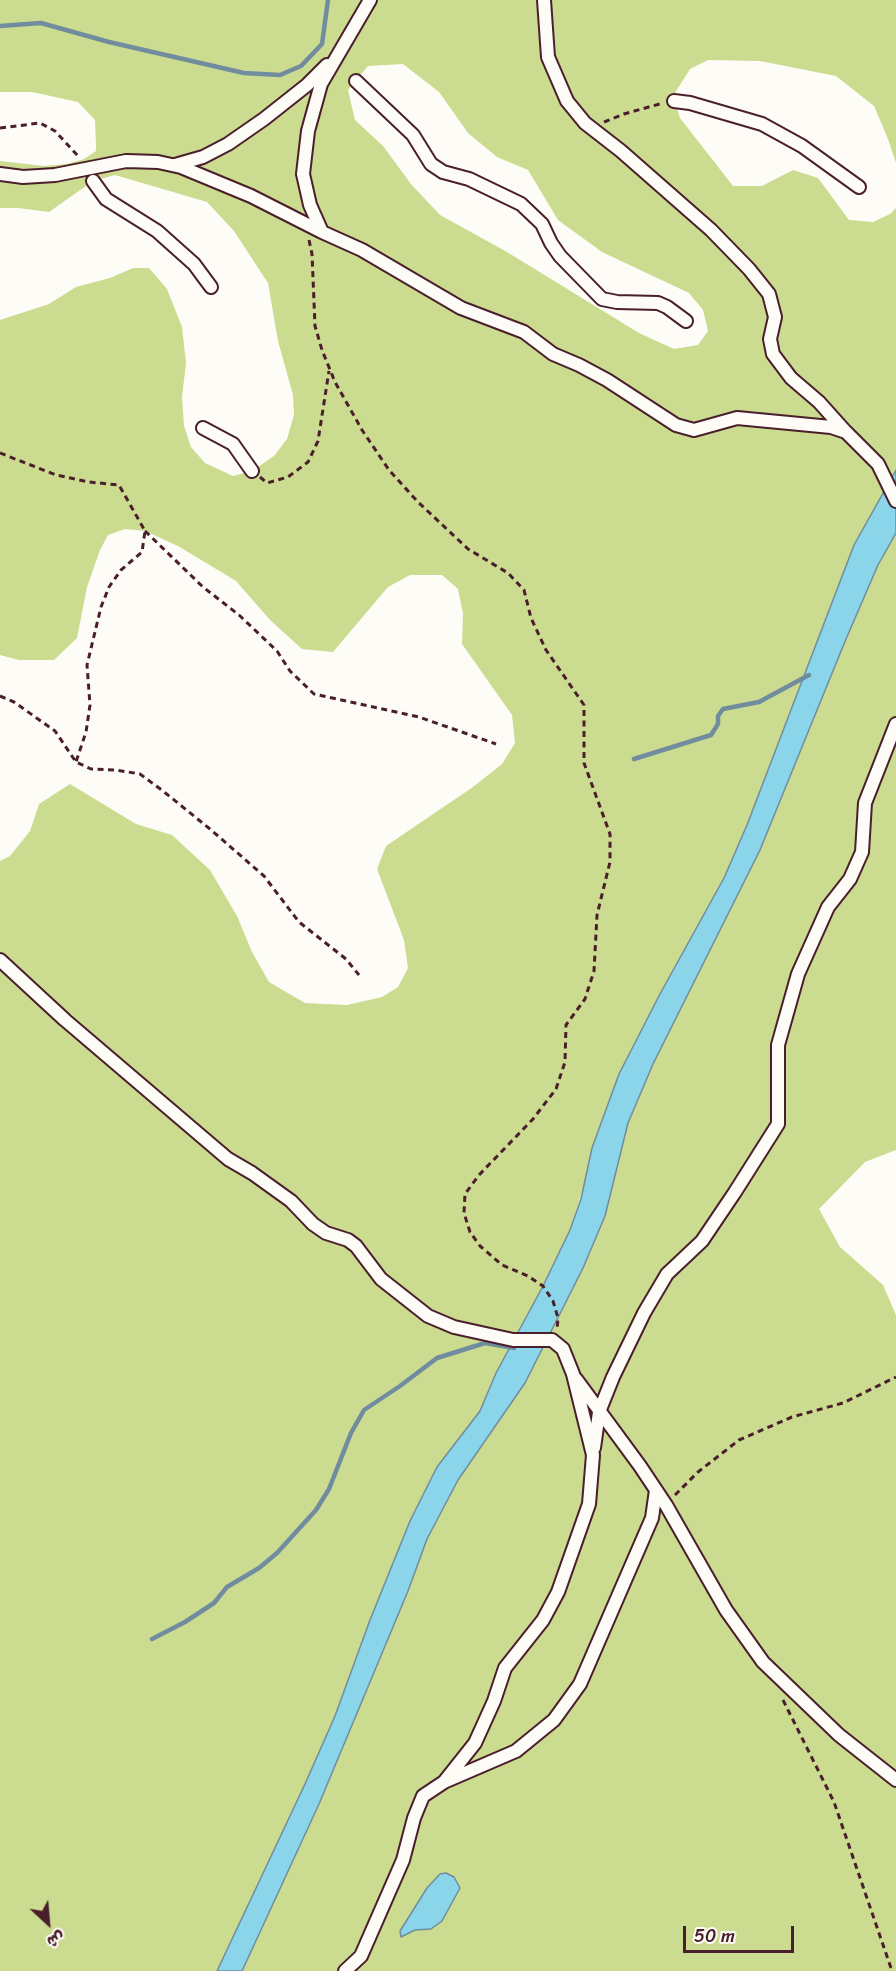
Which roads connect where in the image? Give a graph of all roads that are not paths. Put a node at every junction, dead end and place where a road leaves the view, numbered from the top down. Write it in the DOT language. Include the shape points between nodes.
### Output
graph roads {
  1 [pos="370,0"];
  2 [pos="544,0"];
  3 [pos="339,54"];
  4 [pos="356,81"];
  5 [pos="674,101"];
  6 [pos="173,165"];
  7 [pos="0,174"];
  8 [pos="93,181"];
  9 [pos="859,187"];
  10 [pos="322,232"];
  11 [pos="211,287"];
  12 [pos="686,321"];
  13 [pos="203,428"];
  14 [pos="846,432"];
  15 [pos="252,471"];
  16 [pos="896,501"];
  17 [pos="896,724"];
  18 [pos="0,960"];
  19 [pos="573,1374"];
  20 [pos="599,1412"];
  21 [pos="593,1455"];
  22 [pos="656,1490"];
  23 [pos="896,1780"];
  24 [pos="444,1782"];
  25 [pos="345,1971"];
  1 -- 3 [label="street"];
  2 -- 14 [label="street" via="548,57 567,101 591,128 711,230 749,269 769,294 775,317 770,339 773,354 791,378"];
  3 -- 6 [label="street" via="307,85 228,144 203,157"];
  3 -- 10 [label="street" via="321,84 308,131 303,174 309,205"];
  4 -- 12 [label="street" via="413,135 431,164 521,204 542,224 560,256 603,299 658,303"];
  5 -- 9 [label="street" via="762,124 802,146"];
  6 -- 7 [label="street" via="126,161 55,175"];
  6 -- 10 [label="street" via="214,179"];
  8 -- 11 [label="street" via="106,199 157,231 194,264"];
  10 -- 14 [label="street" via="362,250 461,308 524,332 553,354 607,380 676,425 694,430 737,418"];
  13 -- 15 [label="street" via="233,444"];
  14 -- 16 [label="street" via="878,464"];
  17 -- 20 [label="street" via="865,804 862,852 850,879 828,907 798,974 778,1045 778,1124 702,1241 668,1274 638,1324"];
  18 -- 19 [label="street" via="228,1159 291,1202 326,1233 356,1246 404,1299 428,1316 454,1327 513,1340 552,1340 563,1349"];
  19 -- 20 [label="street"];
  19 -- 21 [label="street"];
  20 -- 21 [label="street"];
  20 -- 22 [label="street"];
  21 -- 24 [label="street" via="589,1504 558,1592 543,1620 505,1668 475,1743"];
  22 -- 23 [label="street" via="726,1611 763,1662 839,1735"];
  22 -- 24 [label="street" via="652,1518 580,1684 554,1720 516,1751"];
  24 -- 25 [label="street" via="423,1796 403,1860 361,1956"];
}
